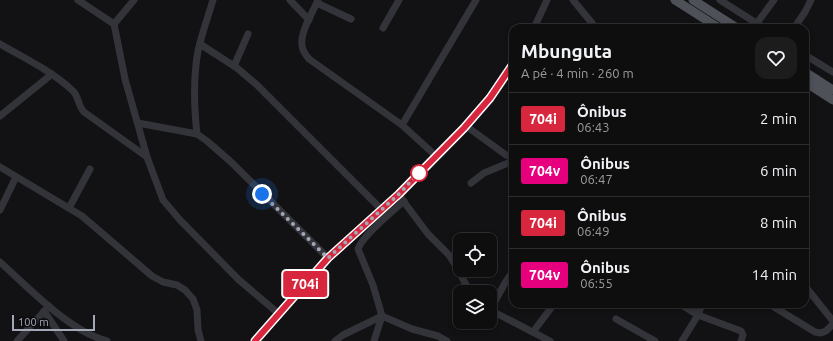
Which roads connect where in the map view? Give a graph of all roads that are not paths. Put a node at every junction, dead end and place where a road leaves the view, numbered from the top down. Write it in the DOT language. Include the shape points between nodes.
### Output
graph roads {
  1 [pos="78,0"];
  2 [pos="134,0"];
  3 [pos="213,0"];
  4 [pos="290,0"];
  5 [pos="399,0"];
  6 [pos="476,0"];
  7 [pos="547,0"];
  8 [pos="573,0"];
  9 [pos="675,0"];
  10 [pos="693,0"];
  11 [pos="720,0"];
  12 [pos="774,0"];
  13 [pos="809,1"];
  14 [pos="318,2"];
  15 [pos="351,19"];
  16 [pos="309,20"];
  17 [pos="756,23"];
  18 [pos="114,24"];
  19 [pos="536,24"];
  20 [pos="593,24"];
  21 [pos="713,24"];
  22 [pos="731,24"];
  23 [pos="796,24"];
  24 [pos="383,28"];
  25 [pos="248,34"];
  26 [pos="0,44"];
  27 [pos="200,44"];
  28 [pos="809,57"];
  29 [pos="234,66"];
  30 [pos="509,70"];
  31 [pos="833,72"];
  32 [pos="52,74"];
  33 [pos="809,75"];
  34 [pos="809,85"];
  35 [pos="833,90"];
  36 [pos="833,100"];
  37 [pos="0,116"];
  38 [pos="138,124"];
  39 [pos="402,125"];
  40 [pos="466,126"];
  41 [pos="197,134"];
  42 [pos="436,156"];
  43 [pos="147,157"];
  44 [pos="509,157"];
  45 [pos="509,161"];
  46 [pos="0,167"];
  47 [pos="90,169"];
  48 [pos="16,177"];
  49 [pos="471,183"];
  50 [pos="399,194"];
  51 [pos="404,202"];
  52 [pos="69,208"];
  53 [pos="381,209"];
  54 [pos="0,210"];
  55 [pos="328,258"];
  56 [pos="0,262"];
  57 [pos="509,278"];
  58 [pos="466,285"];
  59 [pos="809,291"];
  60 [pos="497,297"];
  61 [pos="47,308"];
  62 [pos="551,308"];
  63 [pos="686,308"];
  64 [pos="701,308"];
  65 [pos="776,308"];
  66 [pos="279,314"];
  67 [pos="497,314"];
  68 [pos="382,316"];
  69 [pos="698,316"];
  70 [pos="616,320"];
  71 [pos="833,323"];
  72 [pos="534,333"];
  73 [pos="17,341"];
  74 [pos="64,341"];
  75 [pos="107,341"];
  76 [pos="201,341"];
  77 [pos="256,341"];
  78 [pos="335,341"];
  79 [pos="374,341"];
  80 [pos="447,341"];
  81 [pos="531,341"];
  82 [pos="550,341"];
  83 [pos="655,341"];
  84 [pos="682,341"];
  85 [pos="740,341"];
  1 -- 18 [label="street"];
  2 -- 18 [label="street"];
  3 -- 27 [label="street"];
  4 -- 16 [label="street"];
  5 -- 24 [label="street"];
  6 -- 39 [label="street"];
  7 -- 19 [label="street"];
  8 -- 20 [label="street"];
  9 -- 21 [label="main road"];
  10 -- 22 [label="main road"];
  11 -- 17 [label="street"];
  12 -- 17 [label="street"];
  13 -- 23 [label="street"];
  14 -- 15 [label="street"];
  14 -- 16 [label="street"];
  16 -- 39 [label="street" via="302,45 309,59"];
  18 -- 38 [label="street" via="125,80"];
  25 -- 29 [label="street"];
  26 -- 32 [label="street"];
  27 -- 29 [label="street"];
  27 -- 41 [label="street" via="194,94"];
  28 -- 31 [label="street"];
  29 -- 53 [label="street" via="278,106"];
  30 -- 40 [label="street" via="490,98"];
  32 -- 37 [label="street"];
  32 -- 43 [label="street" via="76,94 80,108 84,112"];
  33 -- 35 [label="main road"];
  34 -- 36 [label="main road"];
  38 -- 41 [label="street"];
  38 -- 43 [label="street"];
  39 -- 42 [label="street"];
  40 -- 42 [label="street"];
  40 -- 44 [label="street"];
  41 -- 55 [label="street" via="230,161"];
  42 -- 50 [label="street"];
  43 -- 66 [label="street" via="157,186 168,207 239,280"];
  45 -- 49 [label="street" via="484,173"];
  46 -- 48 [label="street"];
  47 -- 52 [label="street"];
  48 -- 52 [label="street"];
  48 -- 54 [label="street"];
  50 -- 51 [label="street"];
  50 -- 53 [label="street"];
  51 -- 58 [label="street" via="428,234 449,255"];
  51 -- 68 [label="street" via="359,244 358,249 373,284"];
  52 -- 76 [label="street" via="82,216 152,276 185,290 198,310"];
  53 -- 55 [label="street"];
  55 -- 66 [label="street"];
  56 -- 61 [label="street"];
  57 -- 60 [label="street"];
  59 -- 71 [label="street"];
  61 -- 73 [label="street"];
  61 -- 74 [label="street"];
  61 -- 75 [label="street"];
  62 -- 72 [label="street"];
  63 -- 69 [label="street"];
  64 -- 69 [label="street"];
  65 -- 71 [label="street" via="815,332 826,331"];
  66 -- 77 [label="street"];
  67 -- 72 [label="street"];
  68 -- 78 [label="street"];
  68 -- 79 [label="street"];
  68 -- 80 [label="street"];
  69 -- 84 [label="street"];
  69 -- 85 [label="street" via="741,331 743,334"];
  70 -- 83 [label="street"];
  72 -- 81 [label="street"];
  72 -- 82 [label="street"];
}
